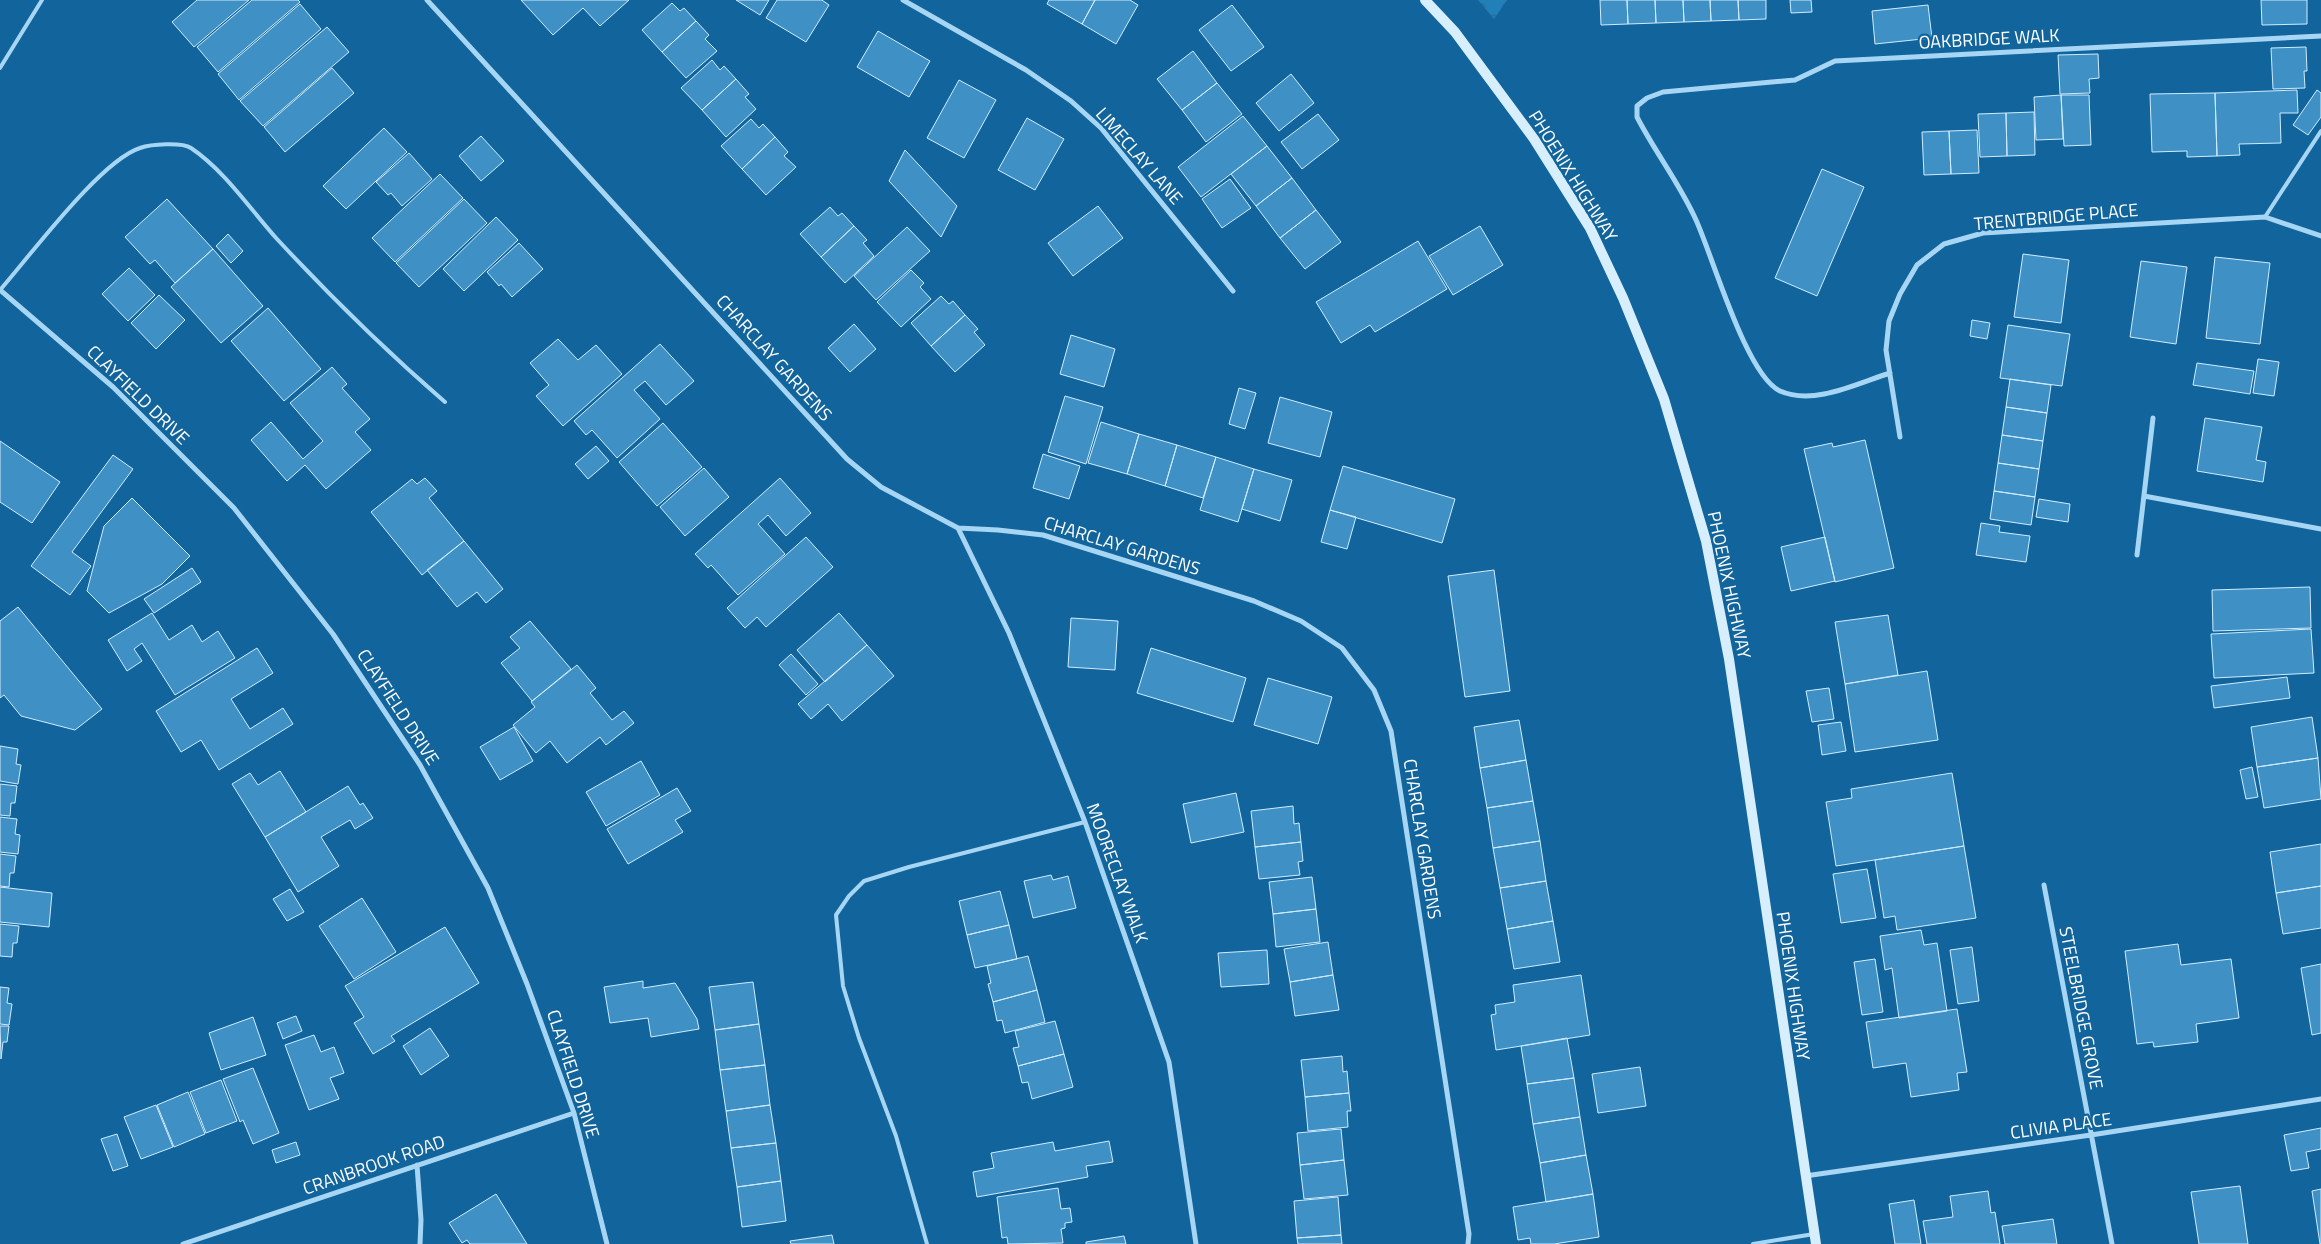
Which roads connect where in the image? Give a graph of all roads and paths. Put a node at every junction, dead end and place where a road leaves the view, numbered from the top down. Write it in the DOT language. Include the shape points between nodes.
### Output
graph roads {
  1 [pos="42,0"];
  2 [pos="427,0"];
  3 [pos="903,0"];
  4 [pos="1425,0"];
  5 [pos="2321,36"];
  6 [pos="0,68"];
  7 [pos="2321,131"];
  8 [pos="2265,216"];
  9 [pos="2321,236"];
  10 [pos="0,290"];
  11 [pos="1233,291"];
  12 [pos="1890,373"];
  13 [pos="445,402"];
  14 [pos="2153,418"];
  15 [pos="1900,437"];
  16 [pos="2144,496"];
  17 [pos="958,528"];
  18 [pos="2321,529"];
  19 [pos="2137,555"];
  20 [pos="1085,822"];
  21 [pos="2044,885"];
  22 [pos="2321,1099"];
  23 [pos="574,1113"];
  24 [pos="2091,1136"];
  25 [pos="417,1165"];
  26 [pos="1804,1176"];
  27 [pos="1815,1239"];
  28 [pos="183,1244"];
  29 [pos="420,1244"];
  30 [pos="607,1244"];
  31 [pos="928,1244"];
  32 [pos="1196,1244"];
  33 [pos="1468,1244"];
  34 [pos="1753,1244"];
  35 [pos="2112,1244"];
  1 -- 6 [label="lane"];
  2 -- 17 [label="street, CHARCLAY GARDENS" via="847,459 881,487"];
  3 -- 11 [label="street, LIMECLAY LANE" via="1026,70 1071,101 1101,128"];
  4 -- 26 [label="main road, PHOENIX HIGHWAY" via="1455,32 1534,139 1590,228 1664,399 1706,542 1729,659"];
  5 -- 12 [label="street, OAKBRIDGE WALK" via="1835,61 1795,80 1664,92 1637,106 1637,117 1695,218 1747,350 1761,374 1780,390 1802,396 1825,394"];
  7 -- 8 [label="lane"];
  8 -- 9 [label="street, TRENTBRIDGE PLACE"];
  8 -- 12 [label="street, TRENTBRIDGE PLACE" via="1984,233 1944,244 1918,265 1900,294 1889,321 1886,350"];
  10 -- 13 [label="lane" via="88,188 117,162 139,148 162,144 190,147 398,361"];
  10 -- 23 [label="street, CLAYFIELD DRIVE" via="113,387 234,508 333,634 420,765 488,888"];
  12 -- 15 [label="street, TRENTBRIDGE PLACE"];
  14 -- 16 [label="street"];
  16 -- 18 [label="street"];
  16 -- 19 [label="street"];
  17 -- 20 [label="street, MOORECLAY WALK" via="1009,633"];
  17 -- 33 [label="street, CHARCLAY GARDENS" via="1043,535 1254,601 1300,621 1342,648 1374,690 1391,731"];
  20 -- 31 [label="lane" via="864,880 836,915 842,986 896,1136"];
  20 -- 32 [label="street, MOORECLAY WALK" via="1169,1062"];
  21 -- 24 [label="street, STEELBRIDGE GROVE"];
  22 -- 24 [label="street, CLIVIA PLACE"];
  23 -- 25 [label="street, CRANBROOK ROAD"];
  23 -- 30 [label="street, CLAYFIELD DRIVE"];
  24 -- 26 [label="street, CLIVIA PLACE"];
  24 -- 35 [label="street, STEELBRIDGE GROVE"];
  25 -- 28 [label="street, CRANBROOK ROAD"];
  25 -- 29 [label="street"];
  26 -- 27 [label="main road, PHOENIX HIGHWAY"];
  27 -- 34 [label="lane"];
}
